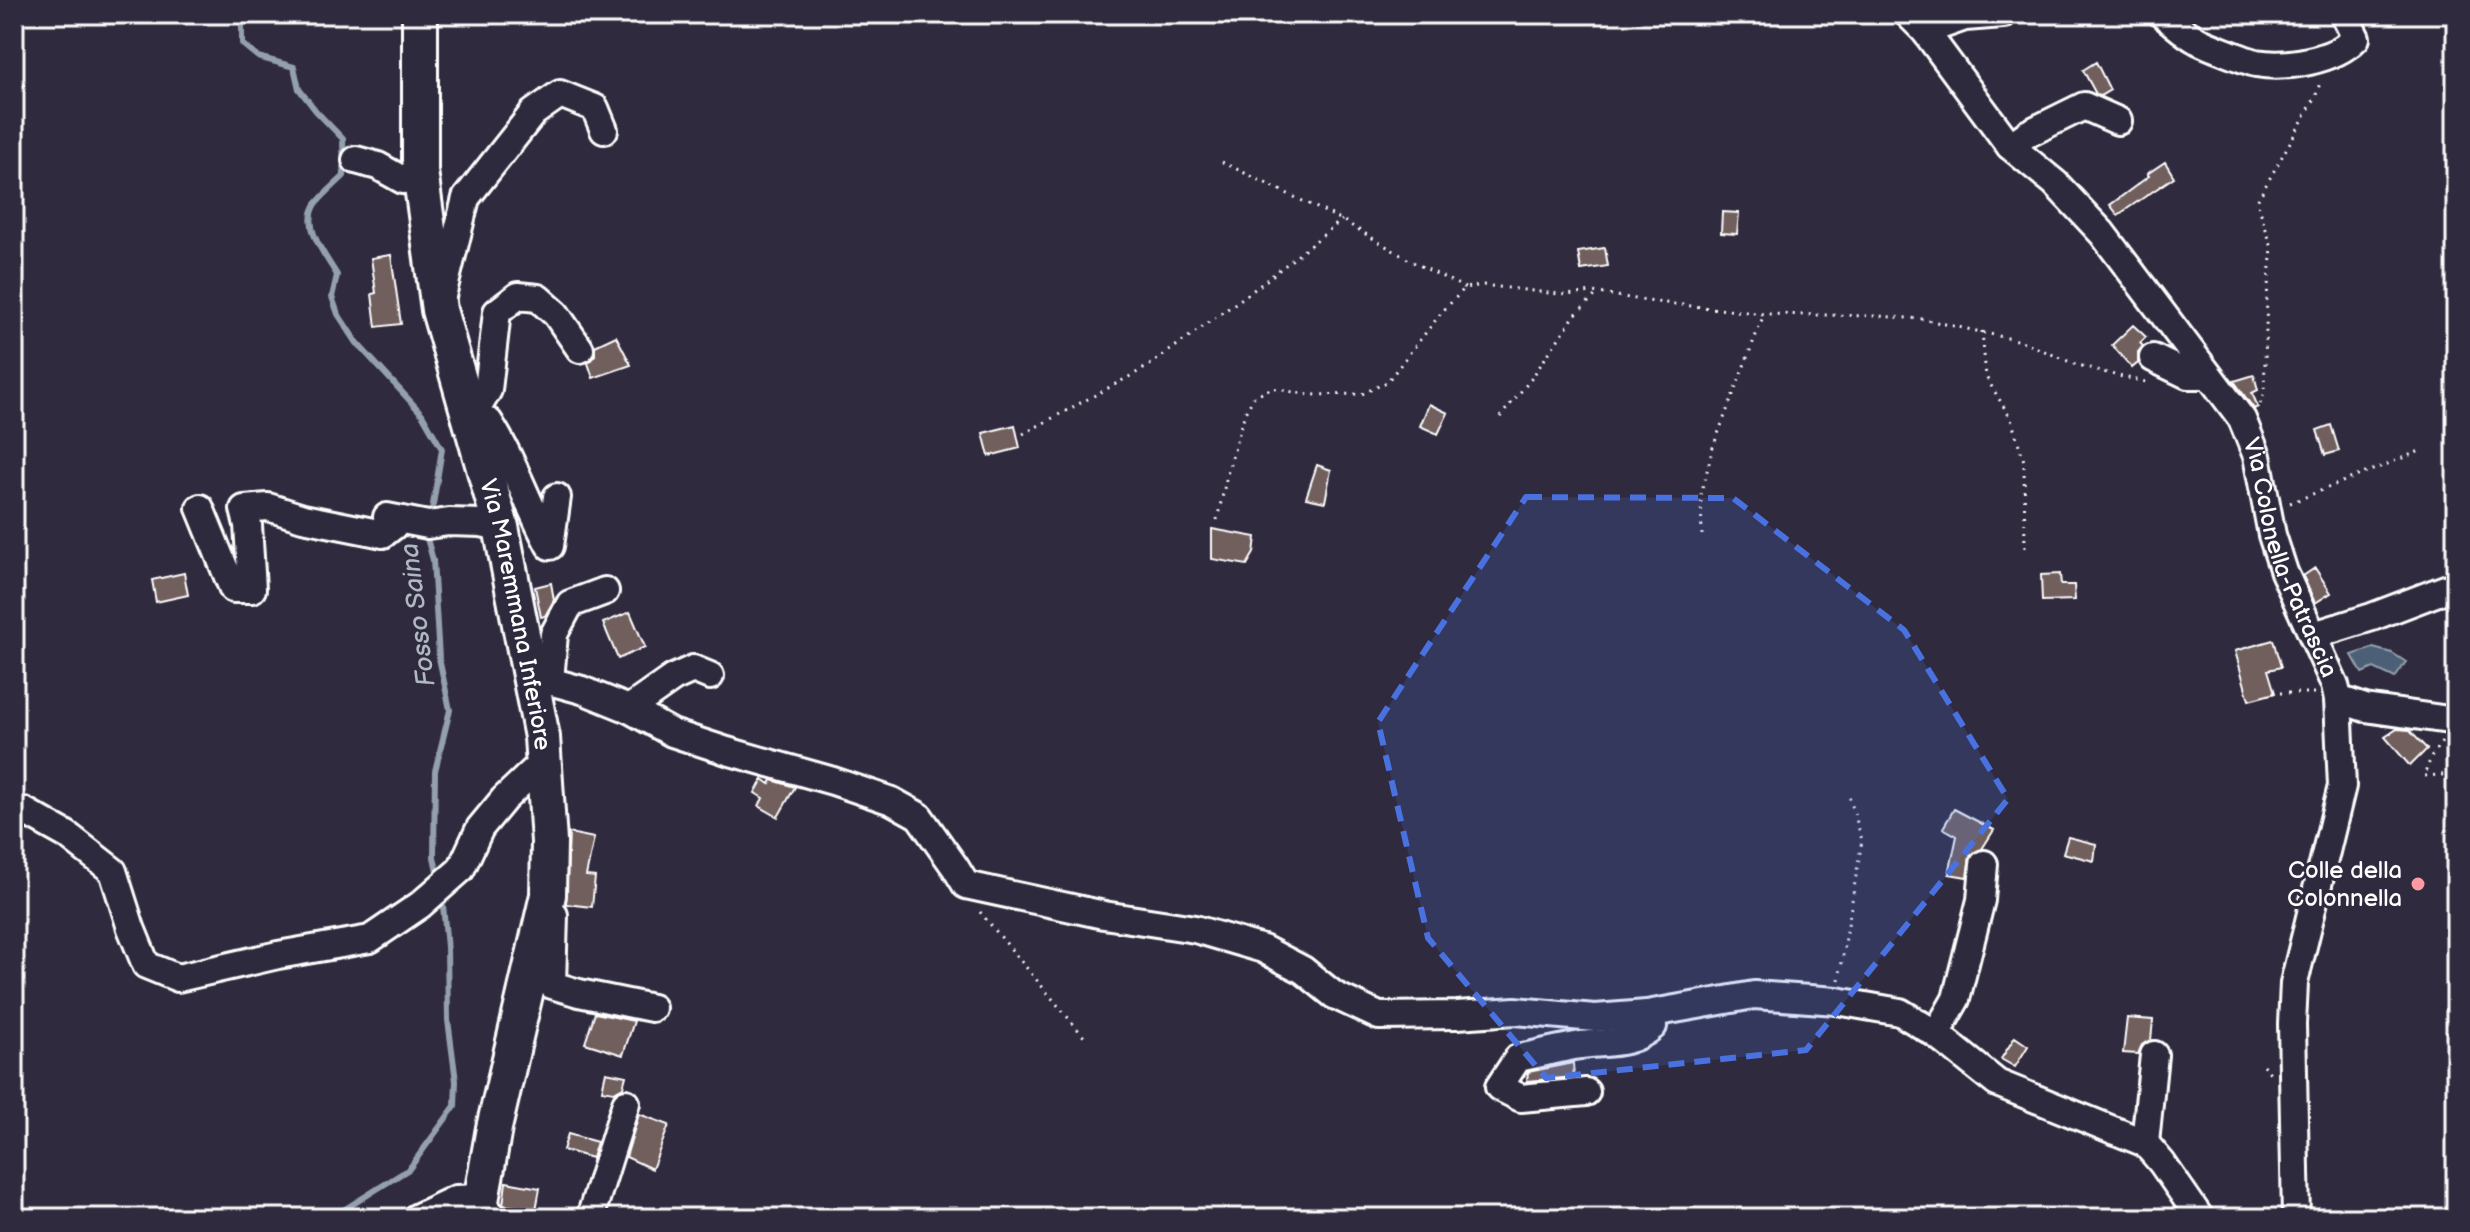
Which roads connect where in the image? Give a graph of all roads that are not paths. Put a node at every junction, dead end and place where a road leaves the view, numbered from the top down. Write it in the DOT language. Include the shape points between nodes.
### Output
graph roads {
  1 [pos="420,14"];
  2 [pos="2003,14"];
  3 [pos="2162,14"];
  4 [pos="1917,22"];
  5 [pos="2350,26"];
  6 [pos="2118,121"];
  7 [pos="604,130"];
  8 [pos="2010,146"];
  9 [pos="356,160"];
  10 [pos="420,171"];
  11 [pos="439,310"];
  12 [pos="580,349"];
  13 [pos="2155,371"];
  14 [pos="2208,375"];
  15 [pos="471,419"];
  16 [pos="286,495"];
  17 [pos="557,497"];
  18 [pos="200,508"];
  19 [pos="401,520"];
  20 [pos="501,527"];
  21 [pos="2456,585"];
  22 [pos="605,591"];
  23 [pos="2314,635"];
  24 [pos="710,676"];
  25 [pos="540,678"];
  26 [pos="2337,696"];
  27 [pos="629,709"];
  28 [pos="2452,728"];
  29 [pos="543,762"];
  30 [pos="24,811"];
  31 [pos="1984,864"];
  32 [pos="548,895"];
  33 [pos="652,1008"];
  34 [pos="1647,1014"];
  35 [pos="1936,1034"];
  36 [pos="2154,1055"];
  37 [pos="1586,1092"];
  38 [pos="626,1103"];
  39 [pos="2145,1143"];
  40 [pos="484,1211"];
  41 [pos="416,1218"];
  42 [pos="590,1218"];
  43 [pos="2200,1218"];
  44 [pos="2296,1218"];
  1 -- 10 [label="main road, Via Maremmana Inferiore"];
  2 -- 4 [label="street"];
  3 -- 5 [label="street" via="2197,40 2255,63 2329,56 2347,48"];
  4 -- 8 [label="street, Via Colonella-Patrascia"];
  6 -- 8 [label="street" via="2084,106"];
  7 -- 11 [label="street" via="595,108 560,94 533,113 466,198"];
  8 -- 14 [label="street, Via Colonella-Patrascia" via="2055,183 2102,233"];
  9 -- 10 [label="street" via="403,180"];
  10 -- 11 [label="main road, Via Maremmana Inferiore"];
  11 -- 15 [label="main road, Via Maremmana Inferiore"];
  12 -- 15 [label="street" via="538,298 518,296 497,312 488,390"];
  13 -- 14 [label="street"];
  14 -- 23 [label="street, Via Colonella-Patrascia" via="2242,419 2257,456 2284,572"];
  15 -- 17 [label="street" via="489,422 504,446 550,546"];
  15 -- 20 [label="main road, Via Maremmana Inferiore"];
  16 -- 19 [label="street" via="330,509"];
  18 -- 19 [label="street" via="233,589 252,589 244,509 268,507 383,534"];
  19 -- 20 [label="street"];
  20 -- 25 [label="main road, Via Maremmana Inferiore"];
  21 -- 23 [label="street"];
  22 -- 25 [label="street" via="570,604"];
  23 -- 26 [label="street, Via Colonella-Patrascia"];
  24 -- 27 [label="street" via="693,669"];
  25 -- 27 [label="street"];
  25 -- 29 [label="main road, Via Maremmana Inferiore"];
  26 -- 28 [label="street" via="2365,708"];
  26 -- 44 [label="street, Via Colonella-Patrascia" via="2342,786 2294,983"];
  27 -- 34 [label="street" via="672,733 892,801 919,816 966,885 1195,929 1263,949 1303,970 1334,995 1379,1016"];
  29 -- 30 [label="street" via="480,828 461,869 370,939 178,978 146,965 113,871 67,835"];
  29 -- 32 [label="main road, Via Maremmana Inferiore"];
  31 -- 35 [label="street" via="1981,900 1956,999"];
  32 -- 33 [label="street" via="554,913 552,985"];
  32 -- 40 [label="main road, Via Maremmana Inferiore" via="494,1128"];
  34 -- 35 [label="street" via="1754,995 1900,1012"];
  34 -- 37 [label="street" via="1653,1026 1643,1035 1518,1058 1499,1087 1521,1098"];
  35 -- 39 [label="street" via="1997,1083"];
  36 -- 39 [label="street"];
  38 -- 42 [label="street"];
  39 -- 43 [label="street"];
  40 -- 41 [label="street" via="456,1199"];
}
